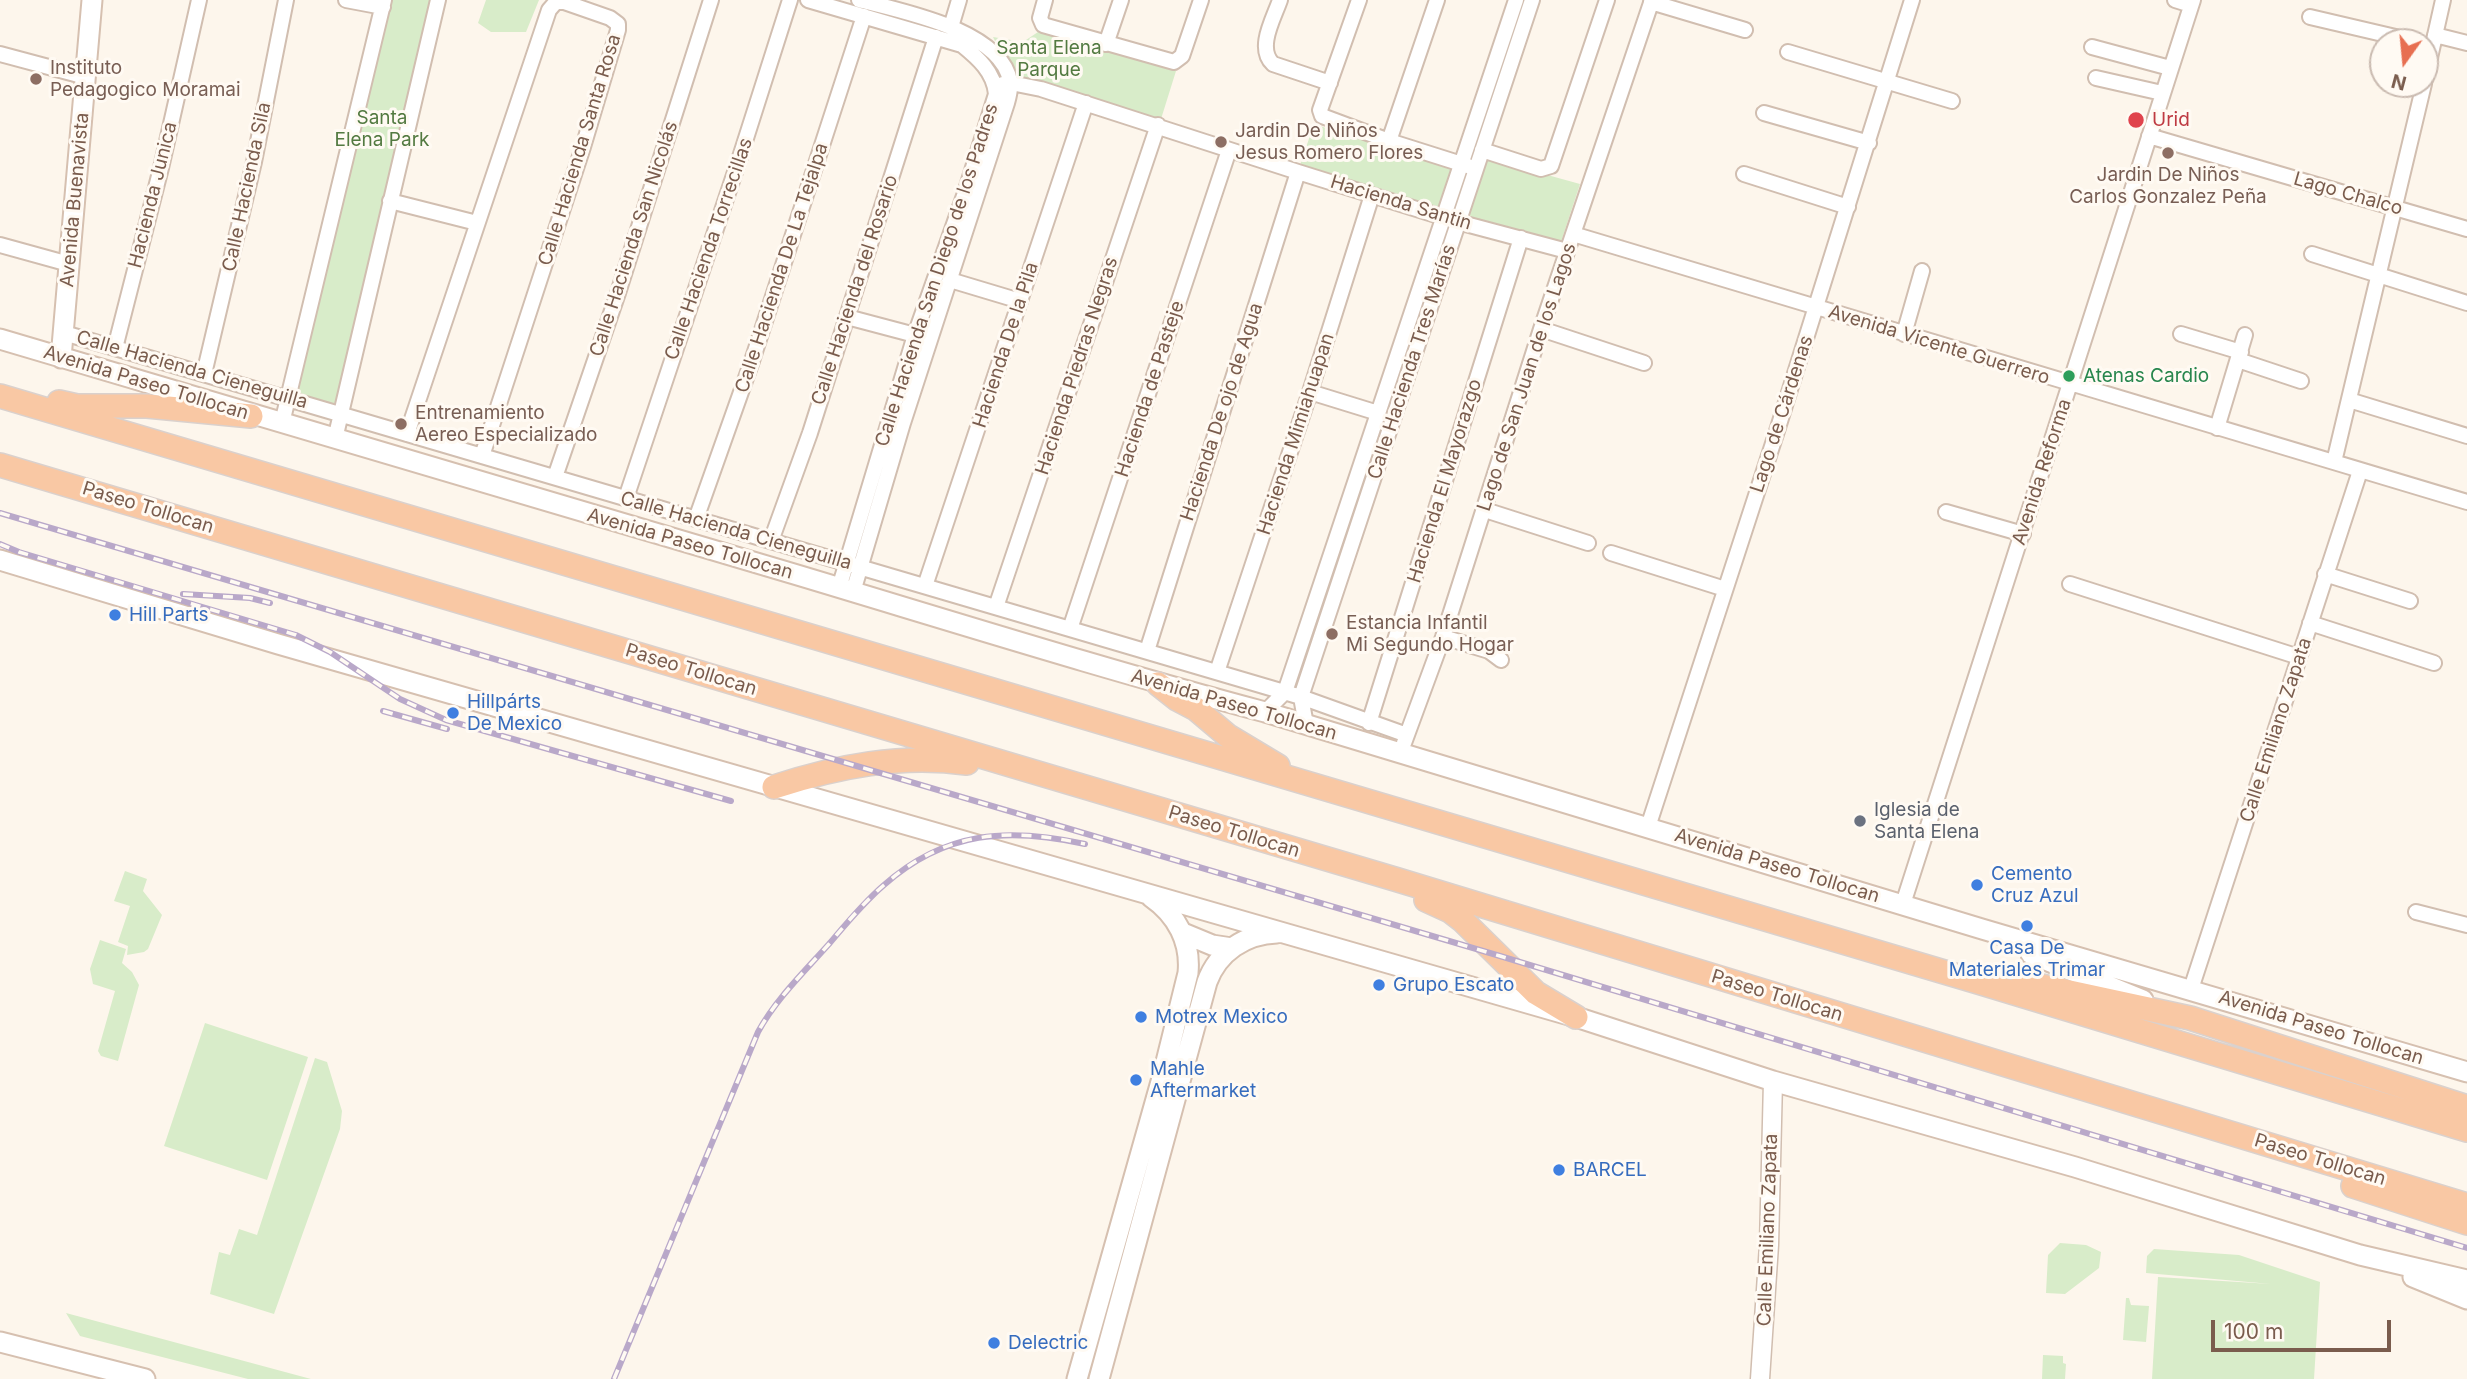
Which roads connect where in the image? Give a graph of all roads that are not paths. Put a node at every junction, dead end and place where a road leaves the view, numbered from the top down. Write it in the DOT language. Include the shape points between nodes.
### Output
graph roads {
  1 [pos="92,0"];
  2 [pos="199,0"];
  3 [pos="286,0"];
  4 [pos="346,0"];
  5 [pos="438,0"];
  6 [pos="710,0"];
  7 [pos="790,0"];
  8 [pos="808,0"];
  9 [pos="859,0"];
  10 [pos="959,0"];
  11 [pos="1045,0"];
  12 [pos="1121,0"];
  13 [pos="1201,0"];
  14 [pos="1280,0"];
  15 [pos="1359,0"];
  16 [pos="1437,0"];
  17 [pos="1516,0"];
  18 [pos="1532,0"];
  19 [pos="1607,0"];
  20 [pos="1912,0"];
  21 [pos="2175,0"];
  22 [pos="2443,0"];
  23 [pos="1652,1"];
  24 [pos="876,2"];
  25 [pos="2192,2"];
  26 [pos="383,4"];
  27 [pos="841,5"];
  28 [pos="864,16"];
  29 [pos="2310,17"];
  30 [pos="951,27"];
  31 [pos="2435,28"];
  32 [pos="1745,30"];
  33 [pos="2369,31"];
  34 [pos="936,37"];
  35 [pos="2439,41"];
  36 [pos="2467,43"];
  37 [pos="1106,44"];
  38 [pos="2092,47"];
  39 [pos="1788,52"];
  40 [pos="0,54"];
  41 [pos="2171,68"];
  42 [pos="86,77"];
  43 [pos="2096,78"];
  44 [pos="1011,83"];
  45 [pos="1330,83"];
  46 [pos="1888,83"];
  47 [pos="995,86"];
  48 [pos="2162,93"];
  49 [pos="2421,98"];
  50 [pos="1952,101"];
  51 [pos="1086,103"];
  52 [pos="1764,113"];
  53 [pos="1158,125"];
  54 [pos="2149,136"];
  55 [pos="1389,141"];
  56 [pos="1869,143"];
  57 [pos="1229,150"];
  58 [pos="1482,150"];
  59 [pos="1469,166"];
  60 [pos="1298,172"];
  61 [pos="1744,174"];
  62 [pos="1372,195"];
  63 [pos="390,201"];
  64 [pos="1848,207"];
  65 [pos="2396,208"];
  66 [pos="1444,217"];
  67 [pos="962,220"];
  68 [pos="1458,222"];
  69 [pos="477,223"];
  70 [pos="2467,229"];
  71 [pos="1573,234"];
  72 [pos="1521,238"];
  73 [pos="0,245"];
  74 [pos="1567,251"];
  75 [pos="2312,254"];
  76 [pos="69,264"];
  77 [pos="1922,271"];
  78 [pos="2380,276"];
  79 [pos="950,280"];
  80 [pos="1020,301"];
  81 [pos="2467,303"];
  82 [pos="1816,307"];
  83 [pos="847,317"];
  84 [pos="1541,329"];
  85 [pos="64,333"];
  86 [pos="1904,334"];
  87 [pos="2181,334"];
  88 [pos="915,335"];
  89 [pos="2245,335"];
  90 [pos="0,339"];
  91 [pos="1402,340"];
  92 [pos="1417,345"];
  93 [pos="115,348"];
  94 [pos="2239,356"];
  95 [pos="61,358"];
  96 [pos="1644,363"];
  97 [pos="204,374"];
  98 [pos="2301,381"];
  99 [pos="2070,384"];
  100 [pos="1310,392"];
  101 [pos="0,395"];
  102 [pos="288,399"];
  103 [pos="2349,400"];
  104 [pos="321,408"];
  105 [pos="1378,413"];
  106 [pos="342,415"];
  107 [pos="251,416"];
  108 [pos="896,421"];
  109 [pos="282,423"];
  110 [pos="2217,428"];
  111 [pos="313,432"];
  112 [pos="407,434"];
  113 [pos="2467,436"];
  114 [pos="335,439"];
  115 [pos="482,456"];
  116 [pos="2334,462"];
  117 [pos="0,465"];
  118 [pos="2360,471"];
  119 [pos="555,477"];
  120 [pos="625,498"];
  121 [pos="2467,502"];
  122 [pos="1485,510"];
  123 [pos="1946,512"];
  124 [pos="1343,517"];
  125 [pos="696,519"];
  126 [pos="1358,522"];
  127 [pos="2022,534"];
  128 [pos="771,541"];
  129 [pos="1588,543"];
  130 [pos="1611,553"];
  131 [pos="0,560"];
  132 [pos="853,565"];
  133 [pos="2325,573"];
  134 [pos="2070,584"];
  135 [pos="925,586"];
  136 [pos="1725,589"];
  137 [pos="846,590"];
  138 [pos="2410,601"];
  139 [pos="996,607"];
  140 [pos="2310,623"];
  141 [pos="1070,629"];
  142 [pos="1443,637"];
  143 [pos="1147,652"];
  144 [pos="2299,657"];
  145 [pos="1501,660"];
  146 [pos="2434,663"];
  147 [pos="1217,672"];
  148 [pos="1158,684"];
  149 [pos="1285,692"];
  150 [pos="1301,697"];
  151 [pos="1265,712"];
  152 [pos="1369,723"];
  153 [pos="1306,725"];
  154 [pos="1407,735"];
  155 [pos="1400,754"];
  156 [pos="1007,764"];
  157 [pos="1315,786"];
  158 [pos="775,787"];
  159 [pos="1648,827"];
  160 [pos="1398,880"];
  161 [pos="1148,895"];
  162 [pos="1903,904"];
  163 [pos="2416,912"];
  164 [pos="2467,925"];
  165 [pos="1982,929"];
  166 [pos="1183,933"];
  167 [pos="1288,933"];
  168 [pos="1232,948"];
  169 [pos="1978,982"];
  170 [pos="2191,989"];
  171 [pos="1576,1017"];
  172 [pos="2190,1018"];
  173 [pos="2467,1072"];
  174 [pos="1170,1081"];
  175 [pos="1773,1081"];
  176 [pos="2467,1107"];
  177 [pos="2467,1130"];
  178 [pos="2252,1139"];
  179 [pos="1145,1173"];
  180 [pos="2467,1205"];
  181 [pos="2467,1223"];
  182 [pos="2360,1255"];
  183 [pos="2467,1280"];
  184 [pos="2467,1299"];
  185 [pos="0,1342"];
  186 [pos="1083,1357"];
  187 [pos="1101,1372"];
  188 [pos="145,1379"];
  189 [pos="1077,1379"];
  190 [pos="1760,1379"];
  1 -- 42 [label="main road, Avenida Buenavista"];
  2 -- 93 [label="street, Hacienda Junica"];
  3 -- 97 [label="street, Calle Hacienda Sila"];
  4 -- 26 [label="street"];
  5 -- 63 [label="street"];
  6 -- 119 [label="street, Calle Hacienda San Nicolás"];
  7 -- 120 [label="street, Calle Hacienda Torrecillas"];
  8 -- 27 [label="street, Calle Hacienda San Diego de los Padres"];
  9 -- 24 [label="street, Calle Hacienda San Diego de los Padres"];
  10 -- 30 [label="street"];
  11 -- 37 [label="street" via="1040,18 1043,25"];
  12 -- 37 [label="street"];
  13 -- 37 [label="street" via="1182,56 1174,62"];
  14 -- 45 [label="street" via="1266,54 1273,64"];
  15 -- 45 [label="street"];
  16 -- 55 [label="street"];
  17 -- 59 [label="street, Calle Hacienda Tres Marías"];
  18 -- 58 [label="street, Calle Hacienda Tres Marías"];
  19 -- 58 [label="street" via="1553,163 1541,169"];
  20 -- 46 [label="street, Lago de Cárdenas"];
  21 -- 25 [label="street"];
  22 -- 31 [label="street"];
  23 -- 32 [label="street"];
  23 -- 71 [label="street, Lago de San Juan de los Lagos"];
  24 -- 30 [label="street, Calle Hacienda San Diego de los Padres"];
  25 -- 41 [label="street, Avenida Reforma"];
  26 -- 102 [label="street"];
  27 -- 28 [label="street, Calle Hacienda San Diego de los Padres"];
  28 -- 34 [label="street, Calle Hacienda San Diego de los Padres"];
  28 -- 125 [label="street, Calle Hacienda De La Tejalpa"];
  29 -- 33 [label="street"];
  30 -- 44 [label="street, Calle Hacienda San Diego de los Padres" via="985,45"];
  34 -- 47 [label="street, Calle Hacienda San Diego de los Padres" via="974,54"];
  34 -- 83 [label="street, Calle Hacienda del Rosario"];
  35 -- 36 [label="street"];
  38 -- 41 [label="street"];
  39 -- 46 [label="street"];
  40 -- 42 [label="street"];
  41 -- 48 [label="street, Avenida Reforma"];
  42 -- 76 [label="main road, Avenida Buenavista"];
  43 -- 48 [label="street"];
  44 -- 47 [label="street, Hacienda Santin"];
  44 -- 51 [label="street, Hacienda Santin"];
  44 -- 67 [label="street, Calle Hacienda San Diego de los Padres"];
  45 -- 55 [label="street" via="1322,116"];
  46 -- 50 [label="street"];
  46 -- 56 [label="street, Lago de Cárdenas"];
  47 -- 67 [label="street, Calle Hacienda San Diego de los Padres" via="995,102"];
  48 -- 54 [label="street, Avenida Reforma"];
  49 -- 65 [label="street"];
  51 -- 53 [label="street, Hacienda Santin"];
  51 -- 80 [label="street, Hacienda De la Pila"];
  52 -- 56 [label="street"];
  53 -- 57 [label="street, Hacienda Santin"];
  53 -- 139 [label="street, Hacienda Piedras Negras"];
  54 -- 65 [label="street, Lago Chalco"];
  54 -- 99 [label="street, Avenida Reforma"];
  55 -- 59 [label="street"];
  56 -- 64 [label="street, Lago de Cárdenas"];
  57 -- 60 [label="street, Hacienda Santin"];
  57 -- 141 [label="street, Hacienda de Pasteje"];
  58 -- 59 [label="street, Calle Hacienda Tres Marías"];
  59 -- 66 [label="street, Calle Hacienda Tres Marías"];
  59 -- 68 [label="street, Calle Hacienda Tres Marías"];
  60 -- 62 [label="street, Hacienda Santin"];
  60 -- 143 [label="street, Hacienda De ojo de Agua"];
  61 -- 64 [label="street"];
  62 -- 66 [label="street, Hacienda Santin"];
  62 -- 100 [label="street, Hacienda Mimiahuapan"];
  63 -- 69 [label="street"];
  63 -- 106 [label="street"];
  64 -- 82 [label="street, Lago de Cárdenas"];
  65 -- 70 [label="street, Lago Chalco"];
  65 -- 78 [label="street"];
  66 -- 68 [label="street, Hacienda Santin"];
  66 -- 91 [label="street, Calle Hacienda Tres Marías"];
  67 -- 79 [label="street, Calle Hacienda San Diego de los Padres"];
  67 -- 88 [label="street, Calle Hacienda San Diego de los Padres"];
  68 -- 72 [label="street, Hacienda Santin"];
  68 -- 92 [label="street, Calle Hacienda Tres Marías"];
  69 -- 112 [label="street, Calle Hacienda Santa Rosa"];
  69 -- 115 [label="street, Calle Hacienda Santa Rosa" via="552,5 564,2 615,20 618,30 587,134"];
  71 -- 74 [label="street, Lago de San Juan de los Lagos"];
  71 -- 82 [label="street, Avenida Vicente Guerrero"];
  72 -- 74 [label="street, Hacienda Santin"];
  72 -- 152 [label="street, Hacienda El Mayorazgo"];
  73 -- 76 [label="street"];
  74 -- 84 [label="street, Lago de San Juan de los Lagos"];
  75 -- 78 [label="street"];
  76 -- 85 [label="main road, Avenida Buenavista"];
  77 -- 86 [label="street"];
  78 -- 81 [label="street"];
  78 -- 103 [label="street"];
  79 -- 80 [label="street"];
  79 -- 108 [label="street, Calle Hacienda San Diego de los Padres"];
  80 -- 135 [label="street, Hacienda De la Pila"];
  82 -- 86 [label="street, Avenida Vicente Guerrero"];
  82 -- 136 [label="street, Lago de Cárdenas"];
  83 -- 88 [label="street"];
  83 -- 128 [label="street, Calle Hacienda del Rosario"];
  84 -- 96 [label="street"];
  84 -- 122 [label="street, Lago de San Juan de los Lagos"];
  85 -- 93 [label="street, Calle Hacienda Cieneguilla"];
  85 -- 95 [label="main road, Avenida Buenavista"];
  86 -- 99 [label="street, Avenida Vicente Guerrero"];
  87 -- 94 [label="street"];
  88 -- 108 [label="street, Calle Hacienda San Diego de los Padres"];
  89 -- 94 [label="street"];
  90 -- 95 [label="main road, Avenida Paseo Tollocan"];
  91 -- 92 [label="street"];
  91 -- 105 [label="street, Calle Hacienda Tres Marías"];
  92 -- 126 [label="street, Calle Hacienda Tres Marías"];
  93 -- 97 [label="street, Calle Hacienda Cieneguilla"];
  94 -- 98 [label="street"];
  94 -- 110 [label="street"];
  95 -- 107 [label="main road, Avenida Paseo Tollocan"];
  97 -- 102 [label="street, Calle Hacienda Cieneguilla"];
  99 -- 110 [label="street, Avenida Vicente Guerrero"];
  99 -- 127 [label="street, Avenida Reforma"];
  100 -- 105 [label="street"];
  100 -- 147 [label="street, Hacienda Mimiahuapan"];
  101 -- 107 [label="highway" via="77,406 148,406"];
  101 -- 157 [label="highway"];
  102 -- 104 [label="street, Calle Hacienda Cieneguilla"];
  102 -- 109 [label="street"];
  103 -- 113 [label="street"];
  103 -- 116 [label="street"];
  104 -- 106 [label="street, Calle Hacienda Cieneguilla"];
  104 -- 111 [label="street"];
  105 -- 124 [label="street, Calle Hacienda Tres Marías"];
  106 -- 112 [label="street, Calle Hacienda Cieneguilla"];
  106 -- 114 [label="street"];
  107 -- 109 [label="main road, Avenida Paseo Tollocan"];
  108 -- 132 [label="street, Calle Hacienda San Diego de los Padres"];
  109 -- 111 [label="main road, Avenida Paseo Tollocan"];
  110 -- 116 [label="street, Avenida Vicente Guerrero"];
  111 -- 114 [label="main road, Avenida Paseo Tollocan"];
  112 -- 115 [label="street, Calle Hacienda Cieneguilla"];
  114 -- 137 [label="main road, Avenida Paseo Tollocan"];
  115 -- 119 [label="street, Calle Hacienda Cieneguilla"];
  116 -- 118 [label="street, Avenida Vicente Guerrero"];
  117 -- 156 [label="highway, Paseo Tollocan"];
  118 -- 121 [label="street, Avenida Vicente Guerrero"];
  118 -- 133 [label="street, Calle Emiliano Zapata"];
  119 -- 120 [label="street, Calle Hacienda Cieneguilla"];
  120 -- 125 [label="street, Calle Hacienda Cieneguilla"];
  122 -- 129 [label="street"];
  122 -- 142 [label="street, Lago de San Juan de los Lagos"];
  123 -- 127 [label="street"];
  124 -- 126 [label="street"];
  124 -- 149 [label="street, Calle Hacienda Tres Marías"];
  125 -- 128 [label="street, Calle Hacienda Cieneguilla"];
  126 -- 150 [label="street, Calle Hacienda Tres Marías"];
  127 -- 162 [label="street, Avenida Reforma"];
  128 -- 132 [label="street, Calle Hacienda Cieneguilla"];
  130 -- 136 [label="street"];
  131 -- 158 [label="main road"];
  132 -- 135 [label="street, Calle Hacienda Cieneguilla"];
  132 -- 137 [label="street, Calle Hacienda San Diego de los Padres"];
  133 -- 138 [label="street"];
  133 -- 140 [label="street, Calle Emiliano Zapata"];
  134 -- 144 [label="street"];
  135 -- 139 [label="street, Calle Hacienda Cieneguilla"];
  136 -- 159 [label="street, Lago de Cárdenas"];
  137 -- 148 [label="main road, Avenida Paseo Tollocan"];
  139 -- 141 [label="street, Calle Hacienda Cieneguilla"];
  140 -- 144 [label="street, Calle Emiliano Zapata"];
  140 -- 146 [label="street"];
  141 -- 143 [label="street, Calle Hacienda Cieneguilla"];
  142 -- 145 [label="street" via="1489,651"];
  142 -- 154 [label="street, Lago de San Juan de los Lagos"];
  143 -- 147 [label="street, Calle Hacienda Cieneguilla"];
  144 -- 170 [label="street, Calle Emiliano Zapata"];
  147 -- 149 [label="street, Calle Hacienda Cieneguilla"];
  148 -- 151 [label="main road, Avenida Paseo Tollocan"];
  148 -- 157 [label="highway" via="1237,742"];
  149 -- 150 [label="street, Calle Hacienda Cieneguilla"];
  149 -- 151 [label="street, Calle Hacienda Tres Marías"];
  150 -- 152 [label="street, Calle Hacienda Cieneguilla"];
  150 -- 153 [label="street, Calle Hacienda Tres Marías"];
  151 -- 153 [label="main road, Avenida Paseo Tollocan"];
  152 -- 154 [label="street, Calle Hacienda Cieneguilla"];
  153 -- 155 [label="main road, Avenida Paseo Tollocan"];
  154 -- 155 [label="street, Lago de San Juan de los Lagos"];
  155 -- 159 [label="main road, Avenida Paseo Tollocan"];
  156 -- 158 [label="highway" via="894,760 811,775"];
  156 -- 160 [label="highway, Paseo Tollocan"];
  157 -- 169 [label="highway"];
  158 -- 161 [label="main road"];
  159 -- 162 [label="main road, Avenida Paseo Tollocan"];
  160 -- 171 [label="highway" via="1410,893 1463,921 1536,993"];
  160 -- 178 [label="highway, Paseo Tollocan"];
  161 -- 166 [label="main road"];
  161 -- 167 [label="main road"];
  162 -- 165 [label="main road, Avenida Paseo Tollocan"];
  163 -- 164 [label="street"];
  165 -- 170 [label="main road, Avenida Paseo Tollocan"];
  165 -- 172 [label="main road" via="2038,957"];
  166 -- 168 [label="main road"];
  166 -- 174 [label="main road" via="1188,973"];
  167 -- 168 [label="main road" via="1256,935"];
  167 -- 171 [label="main road"];
  168 -- 174 [label="main road" via="1206,982"];
  169 -- 172 [label="highway" via="1996,979 2036,984"];
  169 -- 177 [label="highway"];
  170 -- 173 [label="main road, Avenida Paseo Tollocan"];
  171 -- 175 [label="main road"];
  172 -- 176 [label="highway"];
  174 -- 179 [label="main road"];
  175 -- 182 [label="main road"];
  175 -- 190 [label="street, Calle Emiliano Zapata"];
  178 -- 180 [label="highway, Paseo Tollocan"];
  178 -- 181 [label="highway" via="2296,1165"];
  179 -- 186 [label="main road"];
  179 -- 187 [label="main road"];
  182 -- 183 [label="main road"];
  182 -- 184 [label="main road"];
  185 -- 188 [label="main road"];
  186 -- 187 [label="street"];
  186 -- 189 [label="main road"];
}
